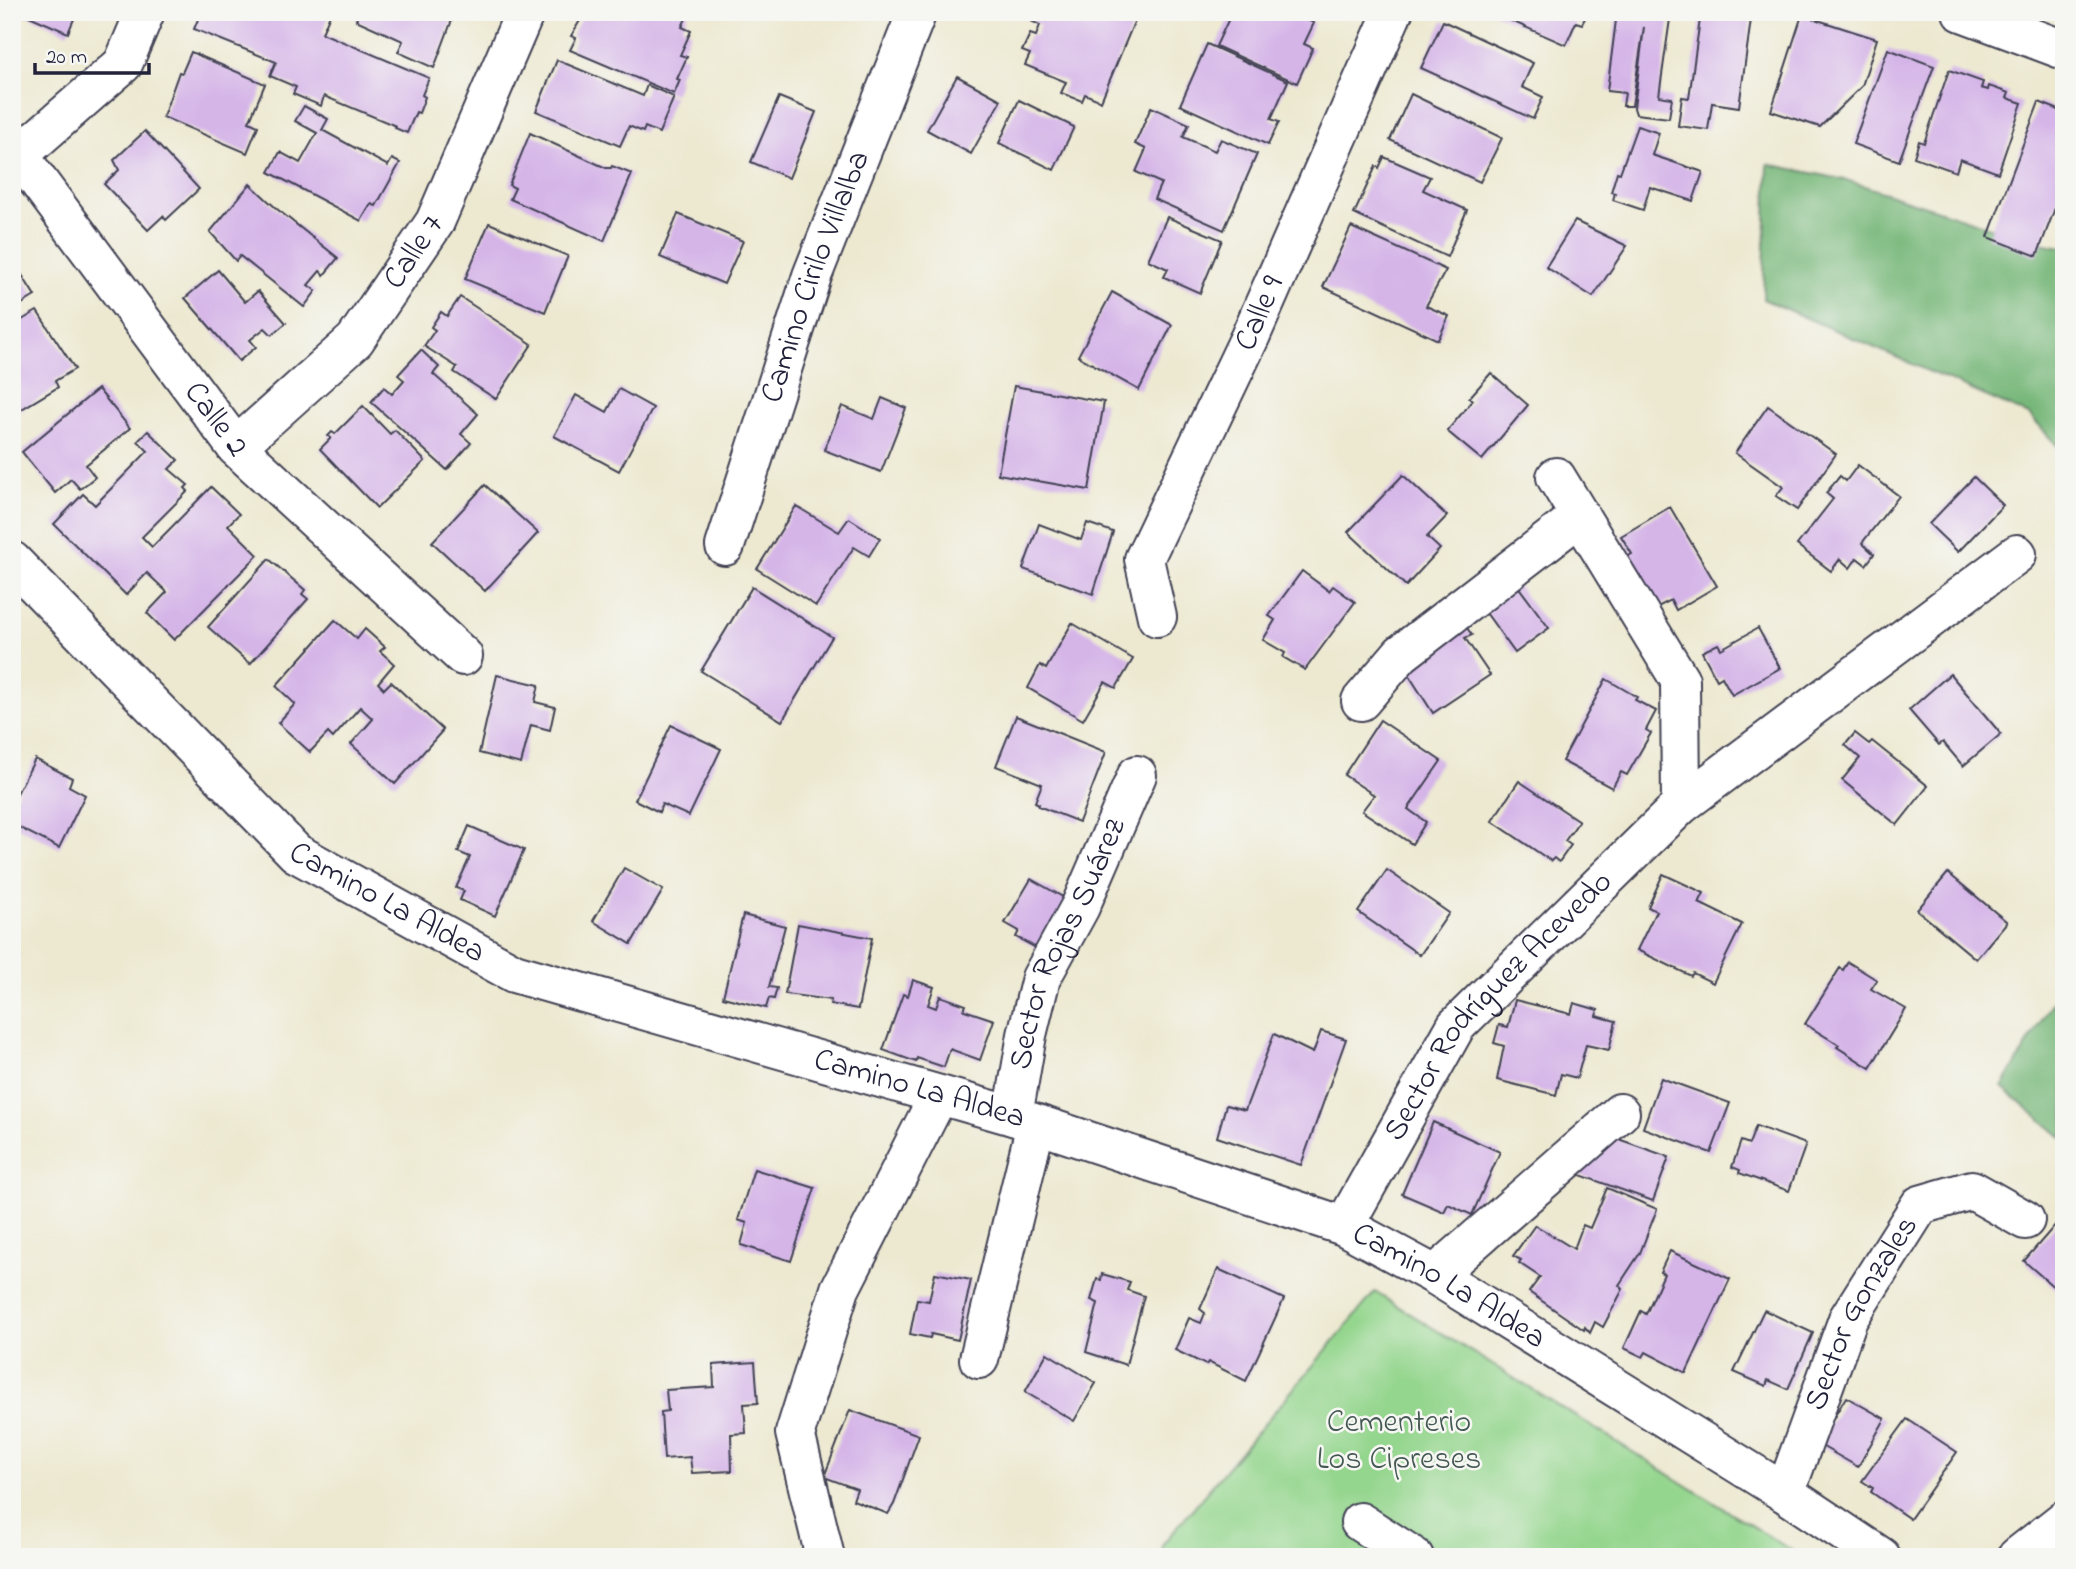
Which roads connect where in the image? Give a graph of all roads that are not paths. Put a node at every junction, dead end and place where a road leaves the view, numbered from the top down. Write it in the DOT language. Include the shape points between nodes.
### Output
graph roads {
  1 [pos="145,12"];
  2 [pos="525,12"];
  3 [pos="917,12"];
  4 [pos="1393,12"];
  5 [pos="1962,12"];
  6 [pos="2064,50"];
  7 [pos="14,154"];
  8 [pos="236,447"];
  9 [pos="1556,477"];
  10 [pos="1580,516"];
  11 [pos="725,546"];
  12 [pos="2017,554"];
  13 [pos="12,561"];
  14 [pos="1157,617"];
  15 [pos="463,656"];
  16 [pos="1361,701"];
  17 [pos="1137,775"];
  18 [pos="1681,805"];
  19 [pos="939,1095"];
  20 [pos="1620,1113"];
  21 [pos="1025,1120"];
  22 [pos="2025,1220"];
  23 [pos="1344,1227"];
  24 [pos="1435,1275"];
  25 [pos="979,1359"];
  26 [pos="1785,1493"];
  27 [pos="2064,1520"];
  28 [pos="1360,1522"];
  29 [pos="825,1557"];
  30 [pos="1414,1557"];
  31 [pos="1881,1557"];
  32 [pos="2017,1557"];
  1 -- 7 [label="street" via="123,64"];
  2 -- 8 [label="street, Calle 7" via="435,222 355,340"];
  3 -- 11 [label="street, Camino Cirilo Villalba" via="812,275"];
  4 -- 14 [label="street, Calle 9" via="1250,337 1144,559"];
  5 -- 6 [label="street"];
  7 -- 8 [label="street, Calle 2"];
  8 -- 15 [label="street, Calle 2"];
  9 -- 10 [label="street"];
  10 -- 16 [label="street" via="1401,654"];
  10 -- 18 [label="street" via="1681,680"];
  12 -- 18 [label="street, Sector Rodríguez Acevedo"];
  13 -- 19 [label="street, Camino La Aldea" via="296,853 514,973"];
  17 -- 21 [label="street, Sector Rojas Suárez" via="1080,908 1041,978 1027,1035"];
  18 -- 23 [label="street, Sector Rodríguez Acevedo" via="1456,1026"];
  19 -- 21 [label="street, Camino La Aldea"];
  19 -- 29 [label="street" via="840,1289 795,1433"];
  20 -- 24 [label="street"];
  21 -- 23 [label="street, Camino La Aldea"];
  21 -- 25 [label="street, Sector Rojas Suárez"];
  22 -- 26 [label="street, Sector Gonzales" via="1972,1190 1920,1205 1848,1319"];
  23 -- 24 [label="street, Camino La Aldea"];
  24 -- 26 [label="street, Camino La Aldea"];
  26 -- 31 [label="street, Camino La Aldea"];
  27 -- 32 [label="street"];
  28 -- 30 [label="street"];
}
